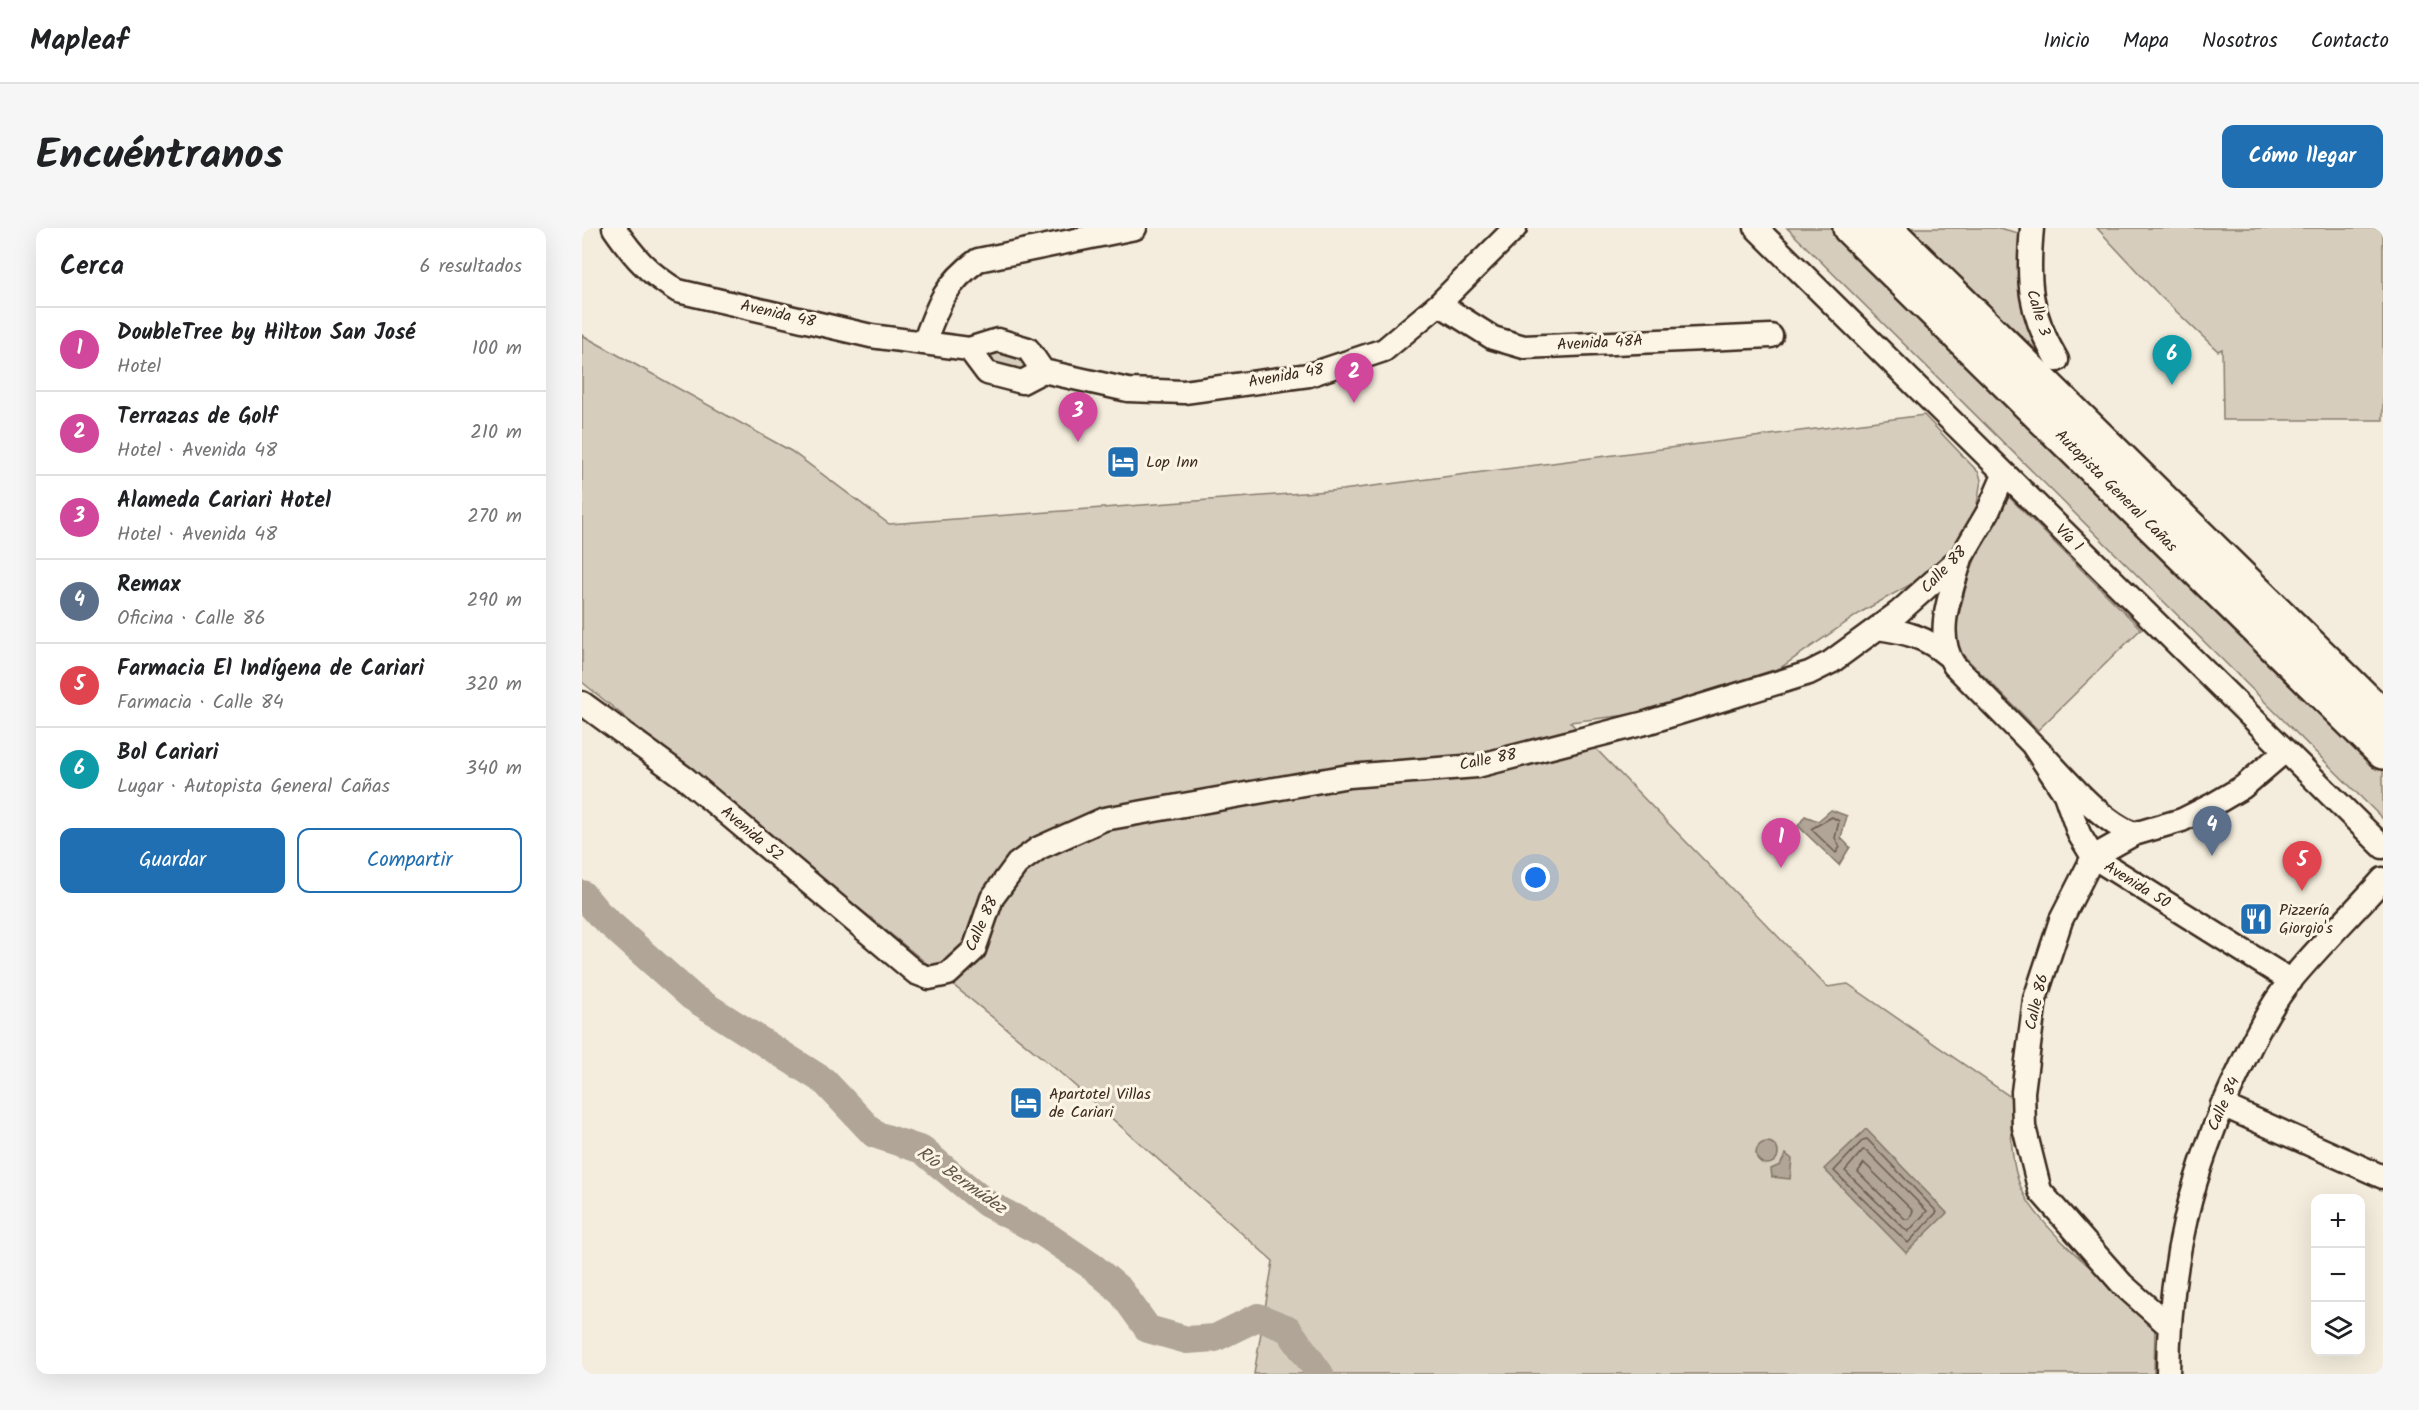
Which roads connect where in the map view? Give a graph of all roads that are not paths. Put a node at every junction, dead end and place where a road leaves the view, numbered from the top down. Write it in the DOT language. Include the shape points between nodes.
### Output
graph roads {
  1 [pos="614,228"];
  2 [pos="1135,228"];
  3 [pos="1515,228"];
  4 [pos="1756,228"];
  5 [pos="1850,228"];
  6 [pos="1885,228"];
  7 [pos="2032,228"];
  8 [pos="1440,304"];
  9 [pos="1772,336"];
  10 [pos="924,343"];
  11 [pos="969,349"];
  12 [pos="2058,360"];
  13 [pos="1043,372"];
  14 [pos="2004,475"];
  15 [pos="1962,556"];
  16 [pos="1912,601"];
  17 [pos="1946,619"];
  18 [pos="1878,628"];
  19 [pos="1947,655"];
  20 [pos="582,703"];
  21 [pos="2383,717"];
  22 [pos="2032,744"];
  23 [pos="2285,751"];
  24 [pos="2383,752"];
  25 [pos="2134,834"];
  26 [pos="2383,847"];
  27 [pos="2092,857"];
  28 [pos="2383,879"];
  29 [pos="916,973"];
  30 [pos="2291,981"];
  31 [pos="2222,1105"];
  32 [pos="2383,1178"];
  33 [pos="2169,1326"];
  34 [pos="2168,1374"];
  1 -- 10 [label="street, Avenida 48" via="636,259 678,291 871,336"];
  2 -- 10 [label="street" via="978,260 957,275 940,298"];
  3 -- 8 [label="street, Avenida 48"];
  4 -- 14 [label="street, Vía 1"];
  5 -- 24 [label="highway, Autopista General Cañas"];
  6 -- 21 [label="highway, Autopista General Cañas"];
  7 -- 12 [label="street, Calle 3" via="2028,265 2031,298 2040,327"];
  8 -- 9 [label="street, Avenida 48A" via="1493,338 1524,347"];
  8 -- 13 [label="street, Avenida 48" via="1384,350 1309,375 1184,392 1128,390"];
  10 -- 11 [label="street, Avenida 48"];
  11 -- 13 [label="street, Avenida 48" via="998,340 1028,349"];
  11 -- 13 [label="street, Avenida 48" via="987,373 1022,382"];
  14 -- 15 [label="street, Calle 88"];
  14 -- 23 [label="street, Vía 1"];
  15 -- 16 [label="street, Calle 88"];
  15 -- 17 [label="street"];
  16 -- 17 [label="street"];
  16 -- 18 [label="street, Calle 88"];
  17 -- 19 [label="street"];
  18 -- 19 [label="street, Avenida 50" via="1924,639"];
  18 -- 29 [label="street, Calle 88" via="1831,662 1756,691 1476,766 1349,776 1104,819 1039,848 1017,864 992,898 974,950 948,974 928,978"];
  19 -- 22 [label="street, Avenida 50"];
  20 -- 29 [label="street, Avenida 52" via="686,779"];
  22 -- 25 [label="street, Avenida 50" via="2102,814"];
  22 -- 27 [label="street, Avenida 50" via="2066,794 2079,834"];
  23 -- 25 [label="street" via="2243,787 2214,804 2182,820"];
  23 -- 26 [label="street, Vía 1"];
  25 -- 27 [label="street"];
  27 -- 30 [label="street, Avenida 50"];
  27 -- 33 [label="street, Calle 86" via="2061,920 2035,999 2024,1082 2024,1127 2040,1191 2122,1284"];
  28 -- 30 [label="street, Calle 84"];
  30 -- 31 [label="street, Calle 84" via="2270,1010"];
  31 -- 32 [label="street"];
  31 -- 33 [label="street, Calle 84" via="2204,1148 2186,1210"];
  33 -- 34 [label="street, Calle 84"];
}
